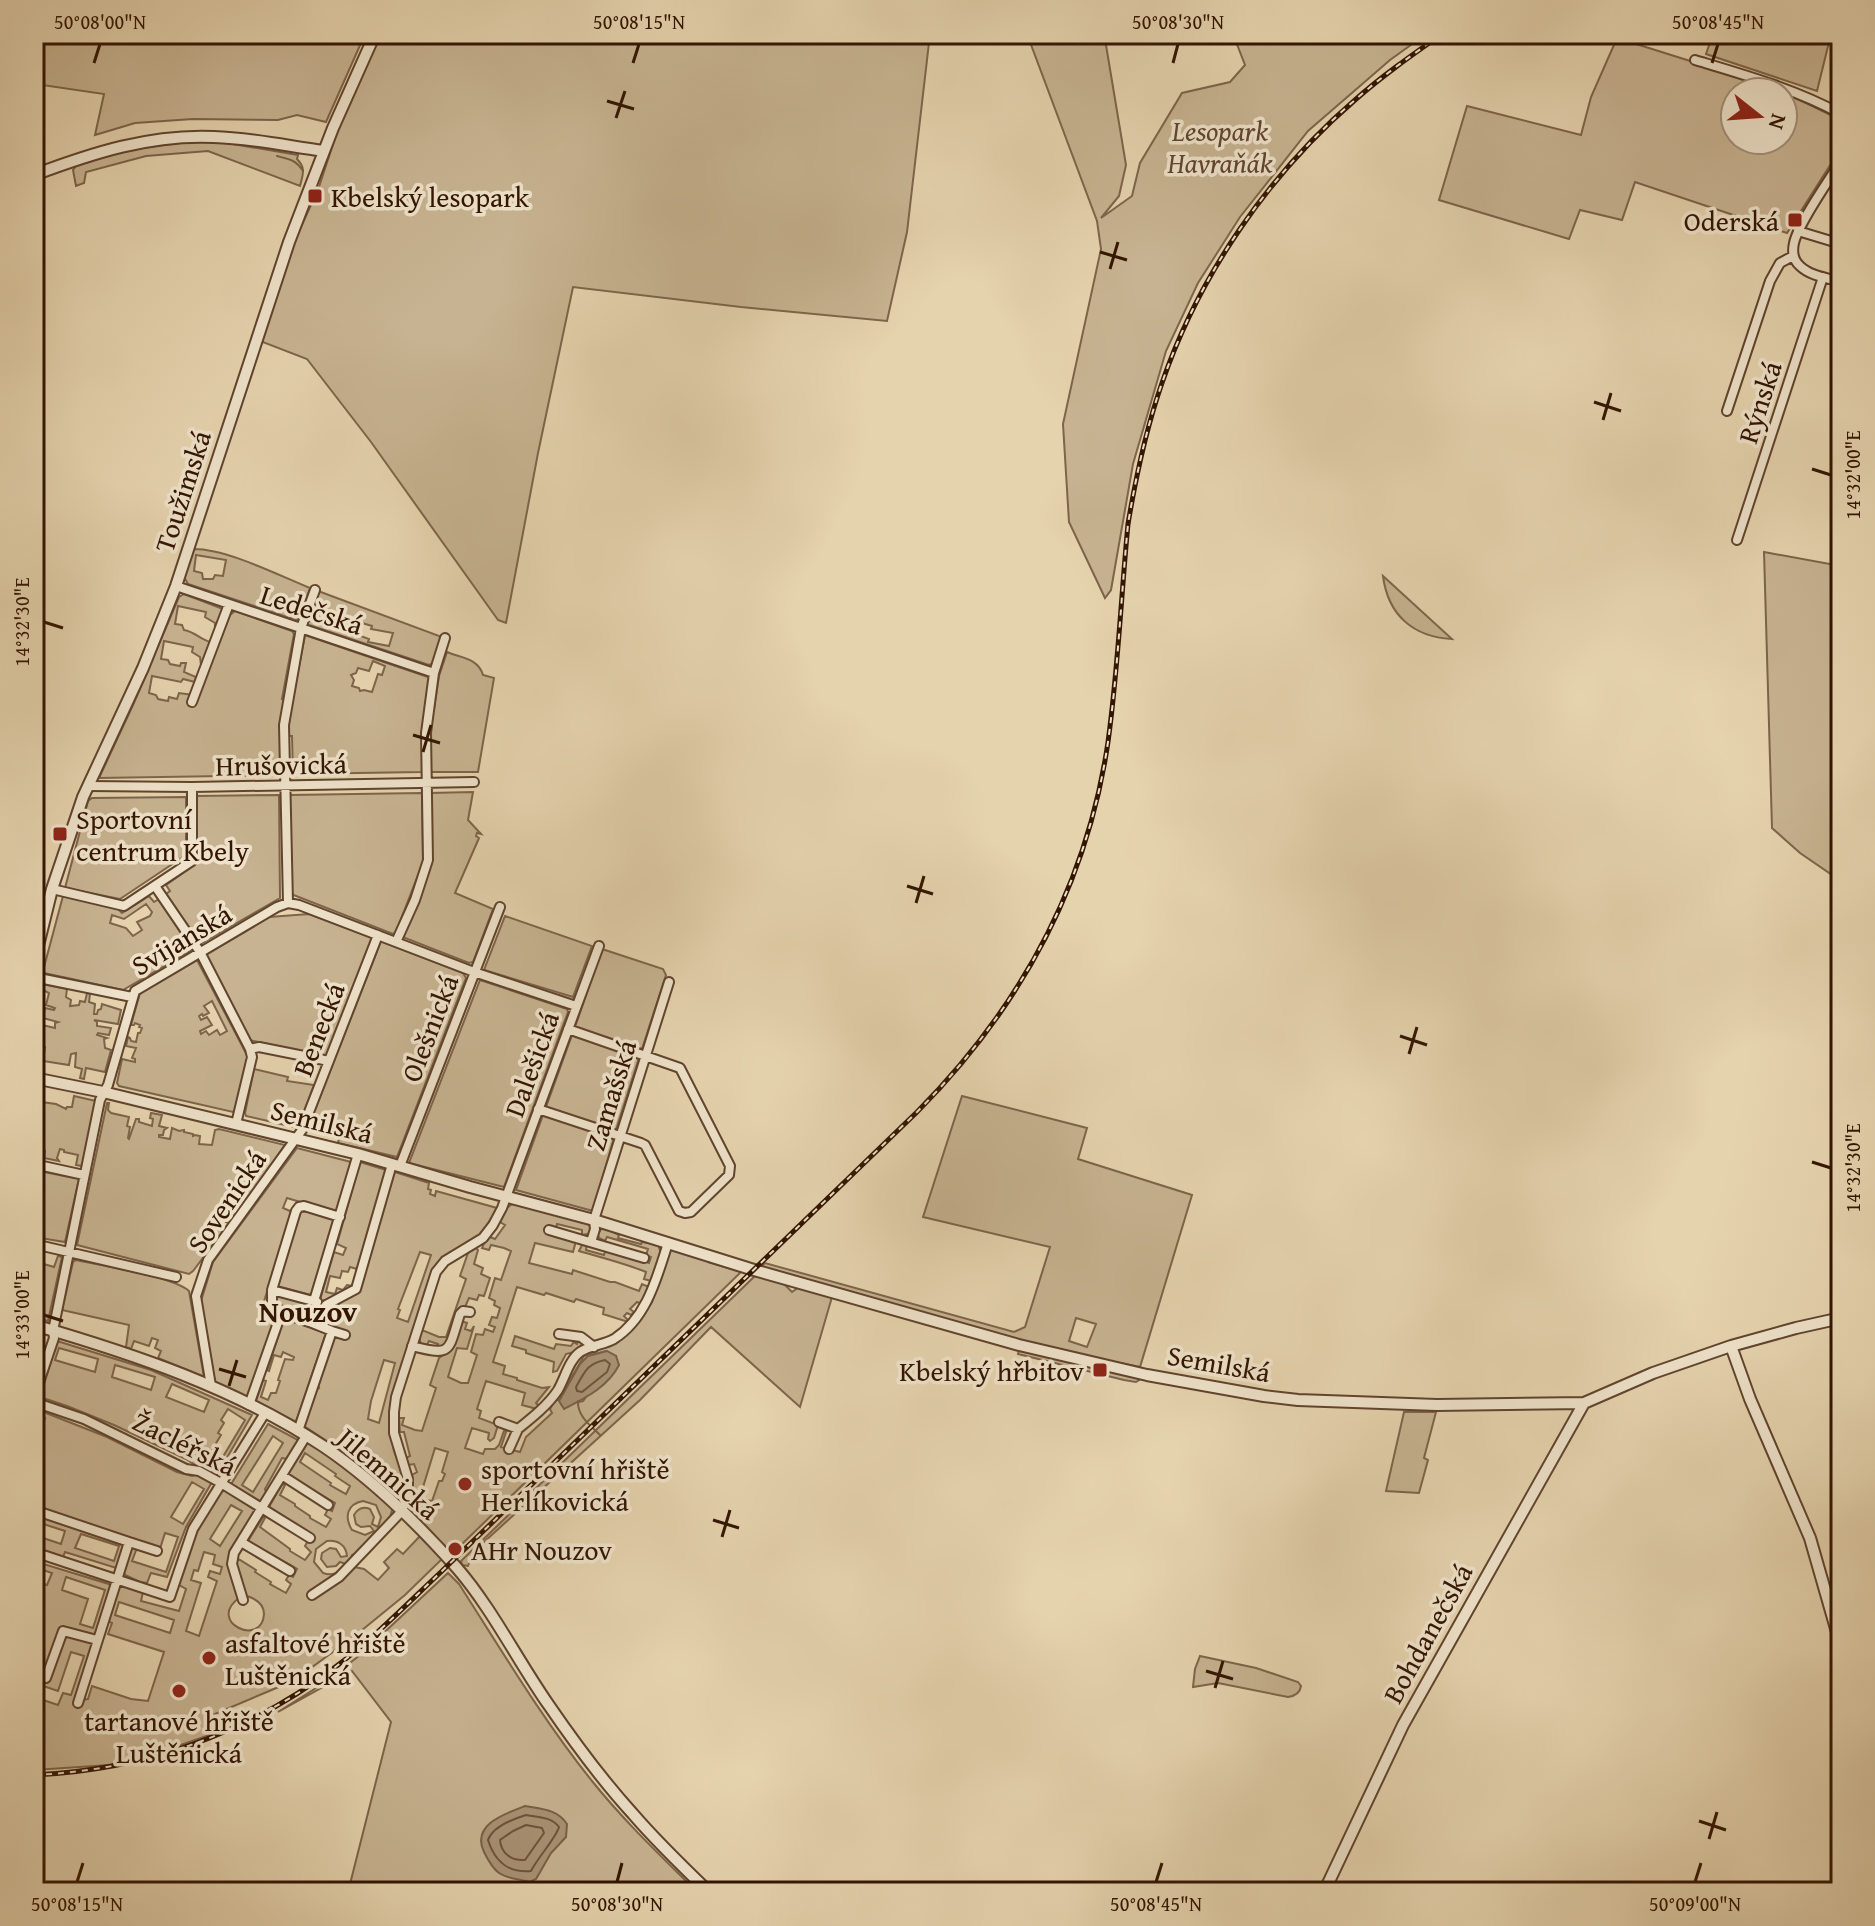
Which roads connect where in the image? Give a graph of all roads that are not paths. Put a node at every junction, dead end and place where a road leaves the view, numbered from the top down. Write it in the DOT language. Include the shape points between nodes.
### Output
graph roads {
  1 [pos="375,34"];
  2 [pos="1695,60"];
  3 [pos="1841,114"];
  4 [pos="324,151"];
  5 [pos="1841,161"];
  6 [pos="34,175"];
  7 [pos="1798,231"];
  8 [pos="1841,244"];
  9 [pos="1793,256"];
  10 [pos="1823,277"];
  11 [pos="1841,282"];
  12 [pos="1727,411"];
  13 [pos="1737,540"];
  14 [pos="176,586"];
  15 [pos="315,590"];
  16 [pos="229,604"];
  17 [pos="301,628"];
  18 [pos="445,638"];
  19 [pos="434,673"];
  20 [pos="192,702"];
  21 [pos="474,782"];
  22 [pos="426,783"];
  23 [pos="88,786"];
  24 [pos="285,786"];
  25 [pos="192,787"];
  26 [pos="155,886"];
  27 [pos="52,889"];
  28 [pos="288,903"];
  29 [pos="500,907"];
  30 [pos="378,935"];
  31 [pos="396,942"];
  32 [pos="599,946"];
  33 [pos="200,952"];
  34 [pos="34,962"];
  35 [pos="474,972"];
  36 [pos="34,977"];
  37 [pos="669,982"];
  38 [pos="132,997"];
  39 [pos="576,1006"];
  40 [pos="568,1029"];
  41 [pos="250,1049"];
  42 [pos="645,1055"];
  43 [pos="329,1061"];
  44 [pos="34,1078"];
  45 [pos="103,1092"];
  46 [pos="538,1109"];
  47 [pos="236,1124"];
  48 [pos="620,1137"];
  49 [pos="298,1139"];
  50 [pos="358,1154"];
  51 [pos="34,1164"];
  52 [pos="396,1165"];
  53 [pos="84,1175"];
  54 [pos="506,1197"];
  55 [pos="340,1217"];
  56 [pos="594,1220"];
  57 [pos="549,1230"];
  58 [pos="591,1242"];
  59 [pos="668,1243"];
  60 [pos="34,1244"];
  61 [pos="68,1252"];
  62 [pos="644,1258"];
  63 [pos="176,1277"];
  64 [pos="272,1290"];
  65 [pos="314,1301"];
  66 [pos="326,1305"];
  67 [pos="282,1311"];
  68 [pos="470,1312"];
  69 [pos="1841,1318"];
  70 [pos="319,1324"];
  71 [pos="34,1325"];
  72 [pos="53,1331"];
  73 [pos="332,1331"];
  74 [pos="559,1334"];
  75 [pos="345,1335"];
  76 [pos="412,1346"];
  77 [pos="1731,1346"];
  78 [pos="594,1347"];
  79 [pos="211,1386"];
  80 [pos="34,1399"];
  81 [pos="1584,1403"];
  82 [pos="249,1405"];
  83 [pos="265,1413"];
  84 [pos="499,1422"];
  85 [pos="518,1429"];
  86 [pos="302,1433"];
  87 [pos="509,1449"];
  88 [pos="283,1476"];
  89 [pos="221,1483"];
  90 [pos="328,1505"];
  91 [pos="262,1507"];
  92 [pos="34,1510"];
  93 [pos="402,1511"];
  94 [pos="310,1538"];
  95 [pos="129,1542"];
  96 [pos="241,1542"];
  97 [pos="157,1551"];
  98 [pos="34,1552"];
  99 [pos="290,1571"];
  100 [pos="116,1580"];
  101 [pos="312,1595"];
  102 [pos="243,1600"];
  103 [pos="97,1640"];
  104 [pos="1841,1646"];
  105 [pos="34,1674"];
  106 [pos="78,1703"];
  107 [pos="709,1892"];
  108 [pos="1324,1892"];
  1 -- 4 [label="street, Toužimská"];
  2 -- 3 [label="street" via="1775,85"];
  4 -- 6 [label="street" via="188,137 127,145"];
  4 -- 14 [label="street, Toužimská"];
  5 -- 7 [label="street"];
  7 -- 8 [label="street"];
  7 -- 9 [label="street"];
  9 -- 10 [label="street" via="1803,269"];
  9 -- 12 [label="street" via="1780,263 1770,281"];
  10 -- 11 [label="street"];
  10 -- 13 [label="street, Rýnská"];
  14 -- 16 [label="street, Ledečská"];
  14 -- 23 [label="street, Toužimská"];
  15 -- 17 [label="street"];
  16 -- 17 [label="street, Ledečská"];
  16 -- 20 [label="street"];
  17 -- 19 [label="street, Ledečská"];
  17 -- 24 [label="street" via="284,725"];
  18 -- 19 [label="street"];
  19 -- 22 [label="street"];
  21 -- 22 [label="street, Hrušovická"];
  22 -- 24 [label="street, Hrušovická"];
  22 -- 31 [label="street" via="428,860"];
  23 -- 25 [label="street, Hrušovická"];
  23 -- 27 [label="street, Toužimská"];
  24 -- 25 [label="street, Hrušovická"];
  24 -- 28 [label="street"];
  25 -- 26 [label="street" via="192,861"];
  26 -- 27 [label="street" via="124,906"];
  26 -- 33 [label="street"];
  27 -- 34 [label="street, Toužimská"];
  28 -- 30 [label="street"];
  28 -- 33 [label="street, Svijanská"];
  29 -- 35 [label="street, Olešnická"];
  30 -- 31 [label="street"];
  30 -- 43 [label="street, Benecká"];
  31 -- 35 [label="street"];
  32 -- 39 [label="street, Dalešická"];
  33 -- 38 [label="street, Svijanská"];
  33 -- 41 [label="street"];
  35 -- 39 [label="street"];
  35 -- 52 [label="street, Olešnická"];
  36 -- 38 [label="street"];
  37 -- 42 [label="street, Zamašská"];
  38 -- 45 [label="street, Svijanská"];
  39 -- 40 [label="street, Dalešická"];
  40 -- 42 [label="street"];
  40 -- 46 [label="street, Dalešická"];
  41 -- 43 [label="street"];
  41 -- 47 [label="street"];
  42 -- 48 [label="street, Zamašská"];
  42 -- 48 [label="street" via="680,1068 730,1166 729,1175 691,1212 682,1213 645,1145"];
  43 -- 49 [label="street, Benecká"];
  44 -- 45 [label="street, Semilská"];
  45 -- 47 [label="street, Semilská"];
  45 -- 53 [label="street, Svijanská"];
  46 -- 48 [label="street"];
  46 -- 54 [label="street, Dalešická"];
  47 -- 49 [label="street, Semilská"];
  48 -- 56 [label="street, Zamašská"];
  49 -- 50 [label="street, Semilská"];
  49 -- 79 [label="street, Sovenická" via="208,1260 196,1296"];
  50 -- 52 [label="street, Semilská"];
  50 -- 55 [label="street"];
  51 -- 53 [label="street"];
  52 -- 54 [label="street, Semilská"];
  52 -- 66 [label="street, Olešnická" via="356,1289"];
  53 -- 61 [label="street, Svijanská"];
  54 -- 56 [label="street, Semilská"];
  54 -- 76 [label="street, Dalešická" via="483,1238 436,1272"];
  55 -- 64 [label="street" via="299,1207"];
  55 -- 65 [label="street"];
  56 -- 58 [label="street"];
  56 -- 59 [label="street, Semilská"];
  57 -- 58 [label="street"];
  58 -- 62 [label="street"];
  59 -- 78 [label="street" via="645,1306 614,1339"];
  59 -- 81 [label="street, Semilská" via="1019,1345 1264,1396 1437,1405"];
  60 -- 61 [label="street"];
  61 -- 63 [label="street"];
  61 -- 72 [label="street, Svijanská"];
  64 -- 65 [label="street"];
  64 -- 67 [label="street" via="272,1305"];
  65 -- 66 [label="street"];
  66 -- 70 [label="street"];
  67 -- 70 [label="street"];
  67 -- 82 [label="street"];
  68 -- 76 [label="street" via="460,1314 444,1351"];
  69 -- 77 [label="street, Semilská"];
  70 -- 73 [label="street"];
  71 -- 72 [label="street, Jilemnická"];
  72 -- 79 [label="street, Jilemnická"];
  72 -- 80 [label="street, Svijanská"];
  73 -- 75 [label="street"];
  73 -- 86 [label="street"];
  74 -- 78 [label="street" via="581,1337"];
  76 -- 93 [label="street, Dalešická" via="394,1412 394,1433 408,1479"];
  77 -- 81 [label="street, Semilská"];
  77 -- 104 [label="street" via="1810,1538"];
  78 -- 85 [label="street" via="580,1352 557,1391"];
  79 -- 82 [label="street, Jilemnická"];
  80 -- 89 [label="street, Žacléřská"];
  81 -- 108 [label="street, Bohdanečská" via="1403,1725"];
  82 -- 83 [label="street, Jilemnická"];
  83 -- 86 [label="street, Jilemnická"];
  83 -- 89 [label="street"];
  84 -- 85 [label="street"];
  85 -- 87 [label="street"];
  86 -- 88 [label="street"];
  86 -- 93 [label="street, Jilemnická"];
  88 -- 90 [label="street"];
  88 -- 91 [label="street"];
  89 -- 91 [label="street, Žacléřská"];
  89 -- 100 [label="street" via="193,1529 170,1597"];
  91 -- 94 [label="street, Žacléřská"];
  91 -- 96 [label="street"];
  92 -- 95 [label="street"];
  93 -- 101 [label="street" via="339,1577"];
  93 -- 107 [label="street, Jilemnická" via="458,1569 613,1791"];
  95 -- 97 [label="street"];
  95 -- 100 [label="street"];
  96 -- 99 [label="street"];
  96 -- 102 [label="street" via="232,1564"];
  98 -- 100 [label="street"];
  100 -- 103 [label="street"];
  103 -- 105 [label="street" via="63,1631 46,1678"];
  103 -- 106 [label="street"];
}
